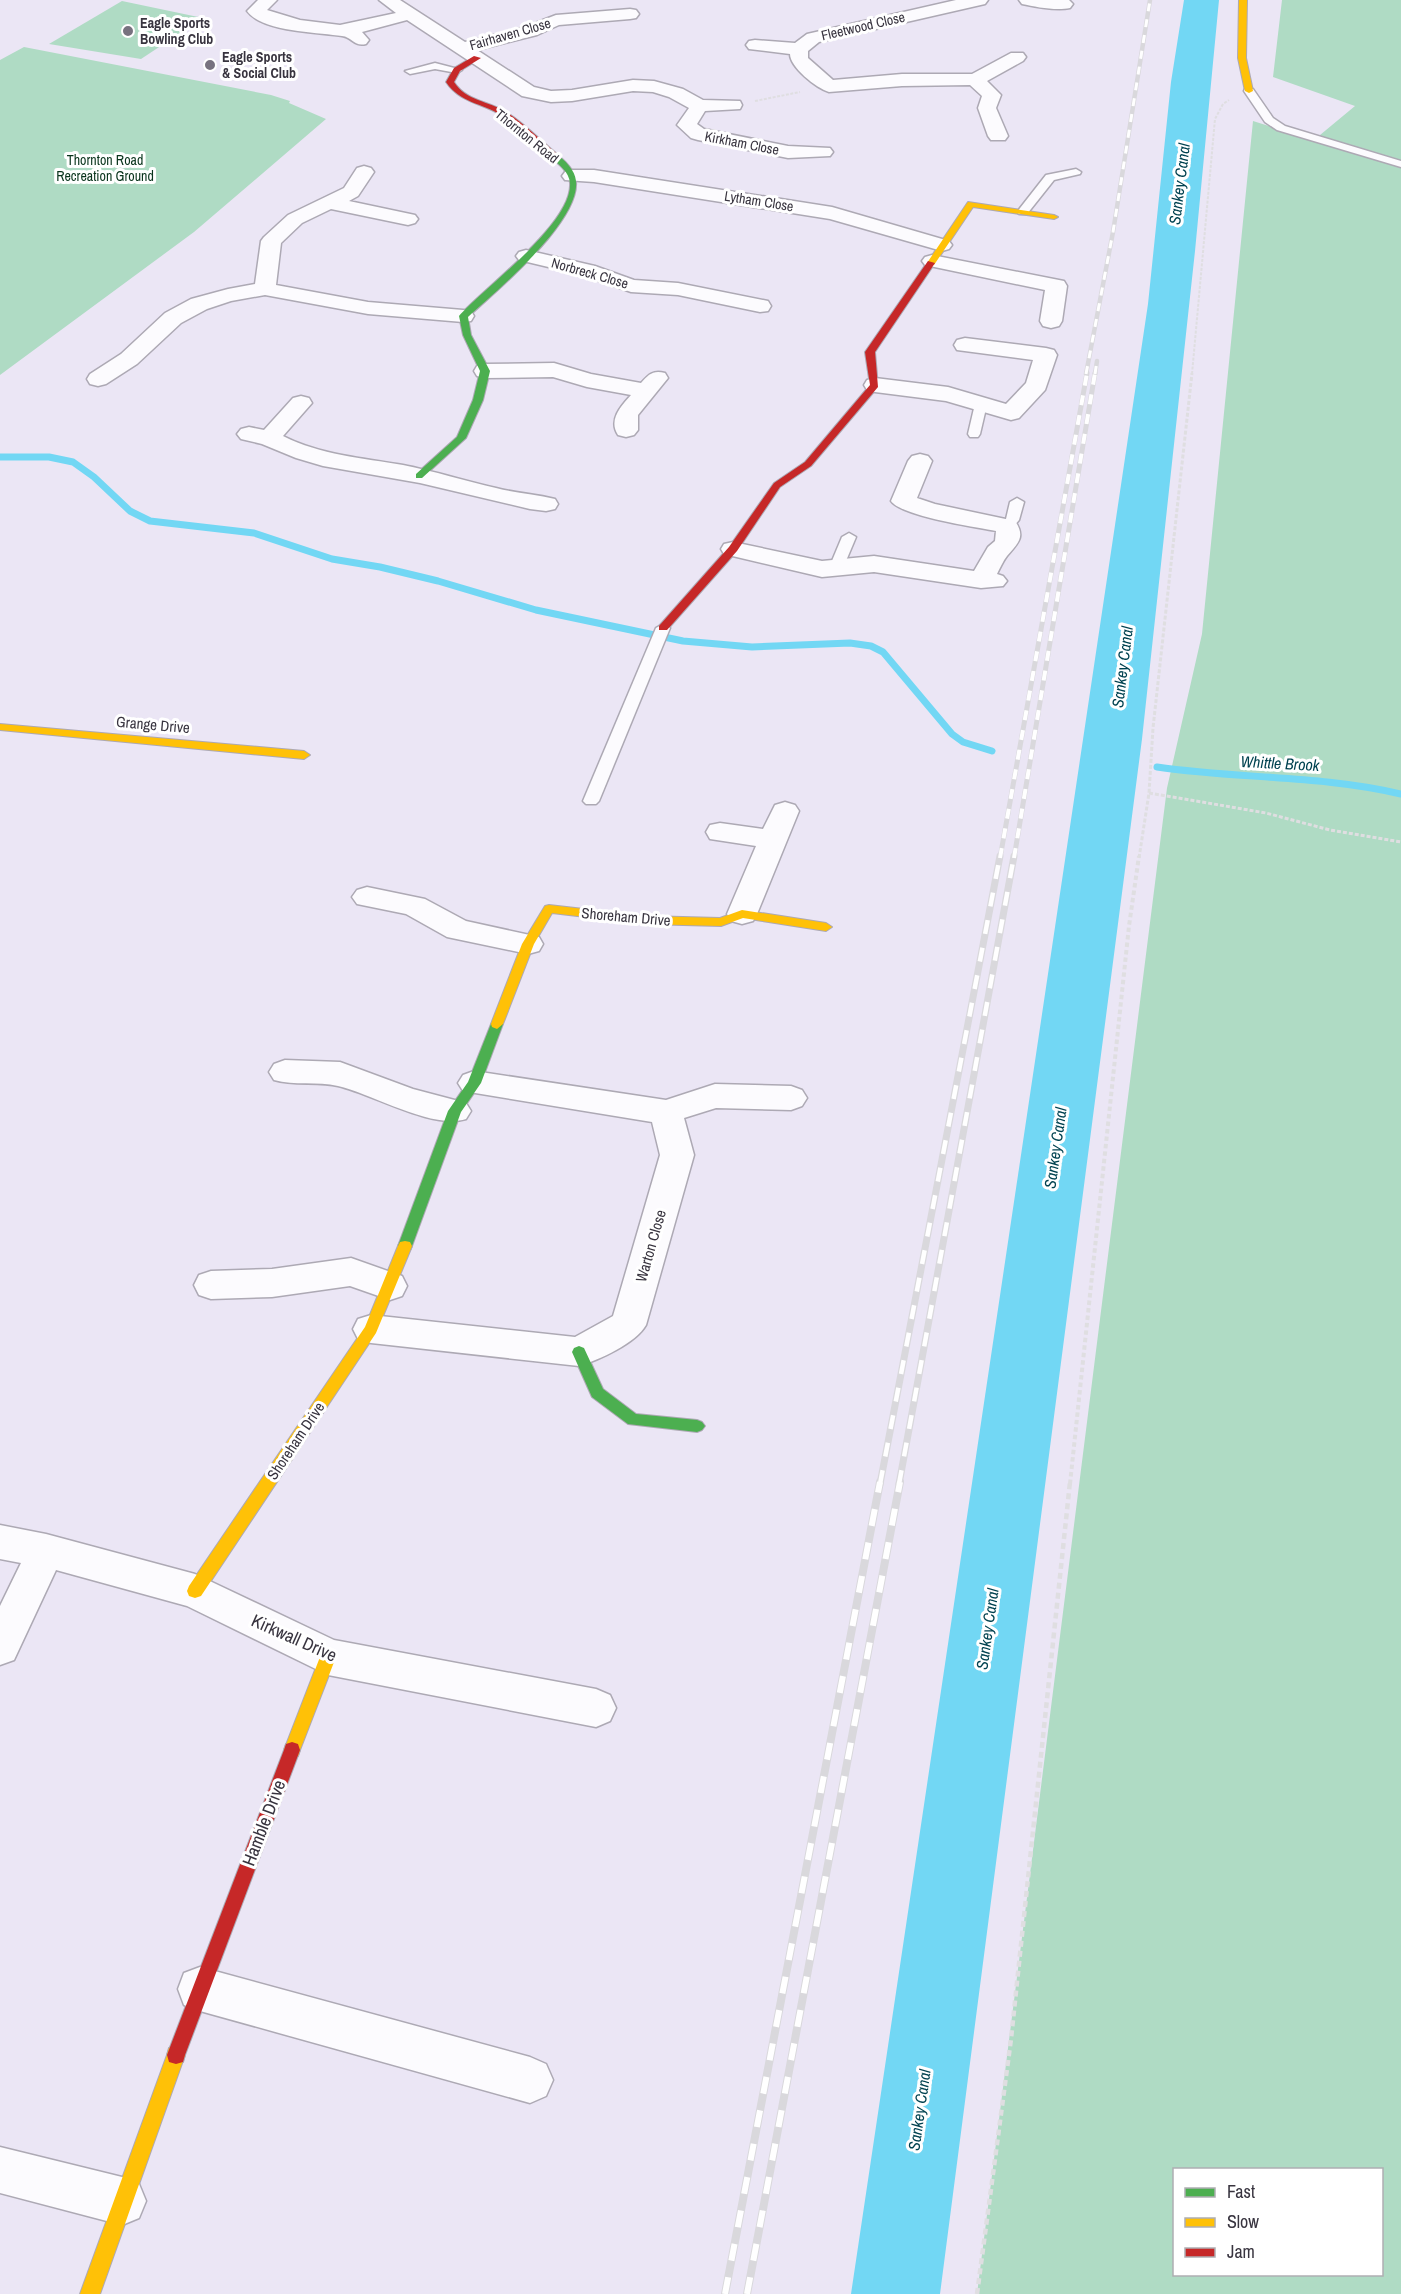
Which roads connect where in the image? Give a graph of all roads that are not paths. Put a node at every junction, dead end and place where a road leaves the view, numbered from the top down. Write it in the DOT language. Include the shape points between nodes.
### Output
graph roads {
  1 [pos="268,0"];
  2 [pos="388,0"];
  3 [pos="907,0"];
  4 [pos="980,0"];
  5 [pos="1028,0"];
  6 [pos="1243,0"];
  7 [pos="1064,3"];
  8 [pos="925,11"];
  9 [pos="411,14"];
  10 [pos="630,14"];
  11 [pos="756,45"];
  12 [pos="799,49"];
  13 [pos="470,53"];
  14 [pos="1017,57"];
  15 [pos="457,70"];
  16 [pos="410,71"];
  17 [pos="975,80"];
  18 [pos="829,86"];
  19 [pos="804,91"];
  20 [pos="1249,91"];
  21 [pos="733,105"];
  22 [pos="699,106"];
  23 [pos="998,136"];
  24 [pos="826,152"];
  25 [pos="1401,164"];
  26 [pos="366,170"];
  27 [pos="1076,172"];
  28 [pos="1036,174"];
  29 [pos="572,176"];
  30 [pos="1050,177"];
  31 [pos="330,203"];
  32 [pos="1023,212"];
  33 [pos="1054,217"];
  34 [pos="408,219"];
  35 [pos="937,253"];
  36 [pos="526,256"];
  37 [pos="265,289"];
  38 [pos="760,306"];
  39 [pos="463,316"];
  40 [pos="1052,321"];
  41 [pos="965,345"];
  42 [pos="485,371"];
  43 [pos="96,380"];
  44 [pos="875,385"];
  45 [pos="301,403"];
  46 [pos="981,404"];
  47 [pos="626,430"];
  48 [pos="974,434"];
  49 [pos="920,461"];
  50 [pos="419,476"];
  51 [pos="1017,502"];
  52 [pos="551,504"];
  53 [pos="1006,526"];
  54 [pos="849,537"];
  55 [pos="733,549"];
  56 [pos="836,568"];
  57 [pos="663,628"];
  58 [pos="0,728"];
  59 [pos="304,755"];
  60 [pos="591,801"];
  61 [pos="785,811"];
  62 [pos="720,832"];
  63 [pos="771,839"];
  64 [pos="367,897"];
  65 [pos="742,914"];
  66 [pos="826,927"];
  67 [pos="528,944"];
  68 [pos="285,1072"];
  69 [pos="474,1083"];
  70 [pos="791,1098"];
  71 [pos="455,1110"];
  72 [pos="666,1113"];
  73 [pos="211,1286"];
  74 [pos="390,1286"];
  75 [pos="371,1329"];
  76 [pos="579,1352"];
  77 [pos="697,1426"];
  78 [pos="0,1542"];
  79 [pos="46,1551"];
  80 [pos="195,1591"];
  81 [pos="0,1647"];
  82 [pos="328,1657"];
  83 [pos="596,1708"];
  84 [pos="200,1989"];
  85 [pos="530,2080"];
  86 [pos="0,2170"];
  87 [pos="122,2201"];
  88 [pos="90,2294"];
  1 -- 9 [label="street" via="256,11 265,17 355,35"];
  2 -- 9 [label="street"];
  3 -- 8 [label="street"];
  4 -- 8 [label="street, Fleetwood Close"];
  5 -- 7 [label="street"];
  6 -- 20 [label="street" via="1241,52"];
  8 -- 12 [label="street, Fleetwood Close" via="813,38"];
  9 -- 13 [label="street"];
  10 -- 13 [label="street, Fairhaven Close" via="556,20"];
  11 -- 12 [label="street"];
  12 -- 18 [label="street" via="800,60"];
  13 -- 15 [label="street"];
  13 -- 22 [label="street, Kirkham Close" via="516,86 538,94 568,96 639,85 665,89"];
  14 -- 17 [label="street"];
  15 -- 16 [label="lane" via="435,66"];
  15 -- 29 [label="street, Thornton Road" via="450,82 453,88 507,116"];
  17 -- 18 [label="street" via="924,78"];
  17 -- 23 [label="street" via="992,95 987,108"];
  18 -- 19 [label="street"];
  20 -- 25 [label="lane" via="1269,120 1281,128"];
  21 -- 22 [label="street, Kirkham Close"];
  22 -- 24 [label="street, Kirkham Close" via="687,125 698,134 788,152"];
  26 -- 31 [label="street" via="351,192"];
  27 -- 30 [label="lane"];
  28 -- 30 [label="lane"];
  29 -- 35 [label="street, Lytham Close" via="594,176 832,213"];
  29 -- 36 [label="street, Norbreck Close" via="575,187 571,202"];
  30 -- 32 [label="lane"];
  31 -- 34 [label="street"];
  31 -- 37 [label="street" via="295,219 272,241"];
  32 -- 33 [label="street"];
  32 -- 35 [label="street" via="971,204"];
  35 -- 40 [label="street, Lytham Close" via="1056,286"];
  35 -- 44 [label="street" via="870,352"];
  36 -- 38 [label="street, Norbreck Close" via="588,270 631,286 678,289"];
  36 -- 39 [label="street, Norbreck Close"];
  37 -- 39 [label="street" via="369,308"];
  37 -- 43 [label="street" via="199,304 173,318 129,359"];
  39 -- 42 [label="street" via="467,335"];
  41 -- 46 [label="street" via="1046,355 1037,385 1011,413"];
  42 -- 47 [label="street" via="554,369 587,380 652,384 627,414"];
  42 -- 50 [label="street" via="478,400 461,438"];
  44 -- 46 [label="street" via="948,394"];
  44 -- 55 [label="street" via="808,464 777,485"];
  45 -- 50 [label="street" via="258,436 307,454"];
  46 -- 48 [label="lane"];
  49 -- 53 [label="street" via="903,501"];
  50 -- 52 [label="street" via="501,498"];
  51 -- 53 [label="lane"];
  53 -- 56 [label="street" via="1007,543 997,552 988,581 874,564"];
  54 -- 56 [label="lane"];
  55 -- 56 [label="street" via="822,569"];
  55 -- 57 [label="street"];
  57 -- 60 [label="lane"];
  58 -- 59 [label="street, Grange Drive"];
  61 -- 63 [label="street"];
  62 -- 63 [label="street"];
  63 -- 65 [label="street"];
  64 -- 67 [label="street" via="414,906 458,930"];
  65 -- 66 [label="street, Shoreham Drive"];
  65 -- 67 [label="street, Shoreham Drive" via="721,922 667,921 549,909"];
  67 -- 69 [label="street, Shoreham Drive"];
  68 -- 71 [label="street" via="340,1074 406,1099"];
  69 -- 71 [label="street, Shoreham Drive"];
  69 -- 72 [label="street"];
  70 -- 72 [label="street" via="715,1096"];
  71 -- 74 [label="street, Shoreham Drive"];
  72 -- 76 [label="street, Warton Close" via="677,1155 628,1325"];
  73 -- 74 [label="street" via="272,1283 351,1272"];
  74 -- 75 [label="street, Shoreham Drive"];
  75 -- 76 [label="street"];
  75 -- 80 [label="street, Shoreham Drive"];
  76 -- 77 [label="street" via="597,1393 633,1420"];
  78 -- 79 [label="street, Kirkwall Drive"];
  79 -- 80 [label="street, Kirkwall Drive"];
  79 -- 81 [label="street"];
  80 -- 82 [label="street, Kirkwall Drive"];
  82 -- 83 [label="street, Kirkwall Drive"];
  82 -- 84 [label="street, Hamble Drive"];
  84 -- 85 [label="street"];
  84 -- 87 [label="street, Hamble Drive"];
  86 -- 87 [label="street"];
  87 -- 88 [label="street, Hamble Drive"];
}
